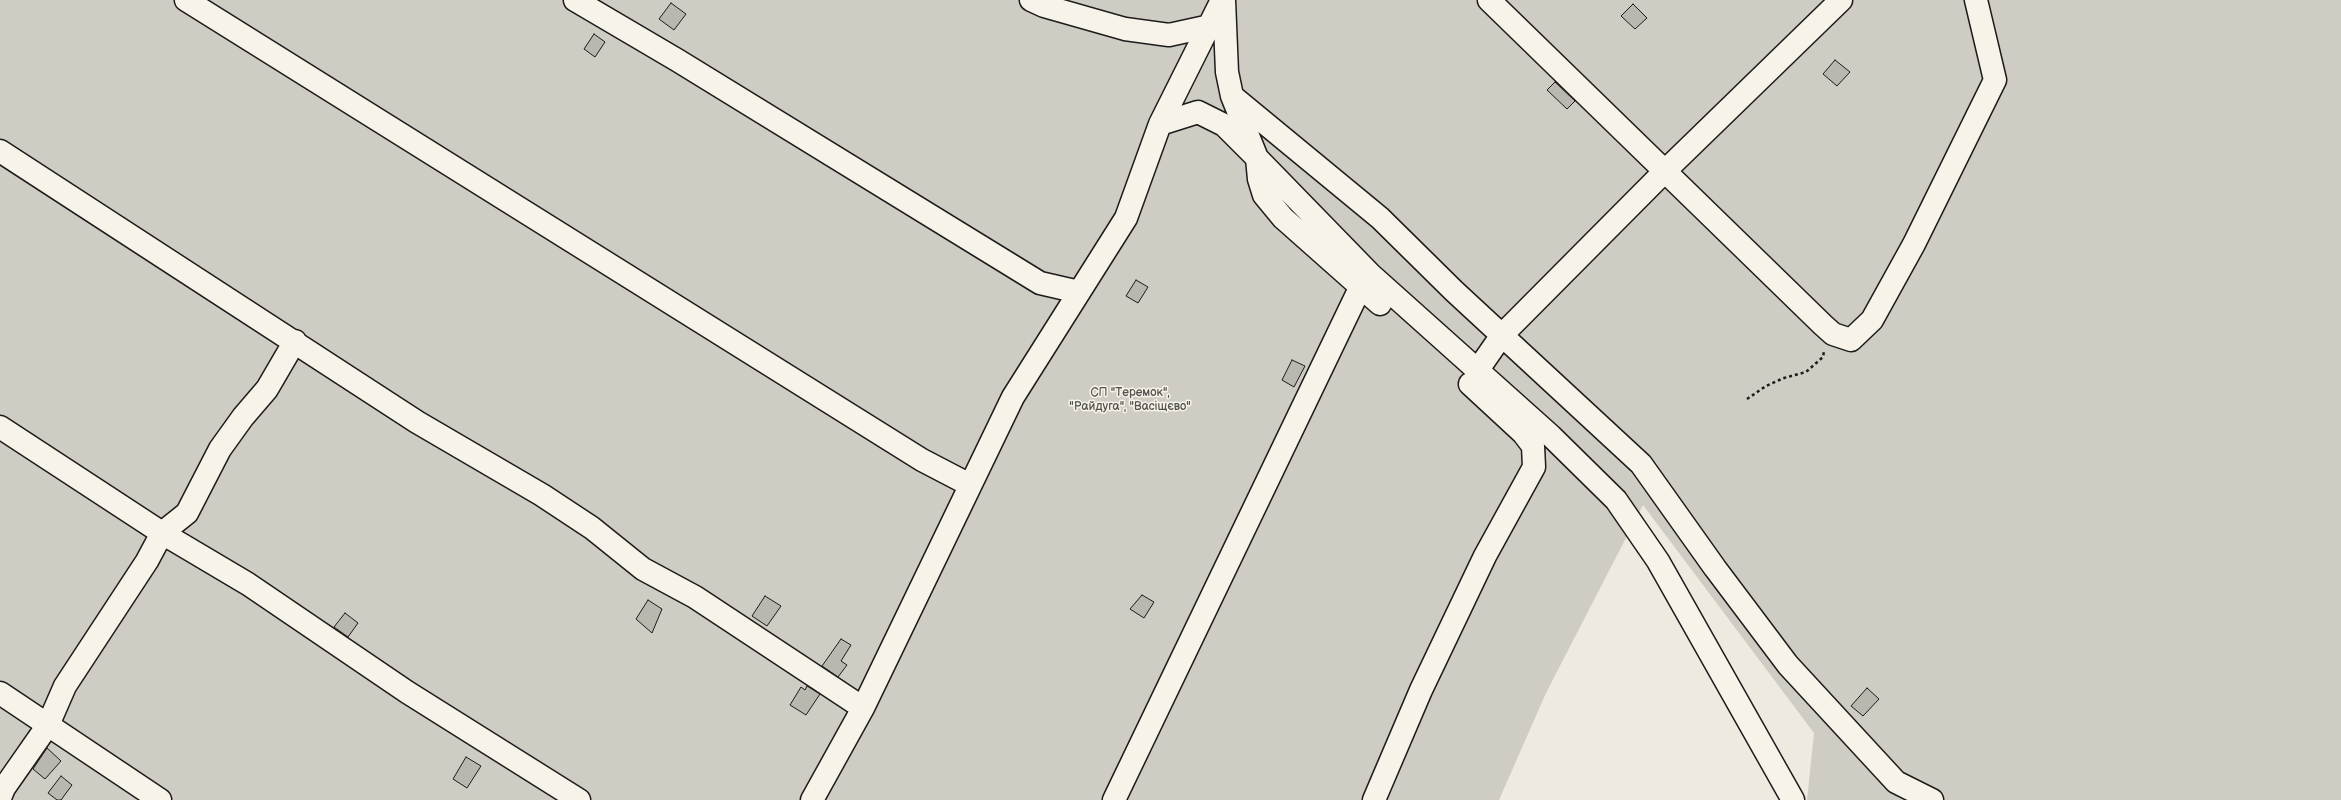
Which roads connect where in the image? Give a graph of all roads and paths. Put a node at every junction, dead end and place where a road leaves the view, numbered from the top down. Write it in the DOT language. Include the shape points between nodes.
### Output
graph roads {
  1 [pos="186,0"];
  2 [pos="575,0"];
  3 [pos="1031,0"];
  4 [pos="1223,0"];
  5 [pos="1489,0"];
  6 [pos="1841,0"];
  7 [pos="1976,0"];
  8 [pos="1210,26"];
  9 [pos="1232,96"];
  10 [pos="1160,124"];
  11 [pos="0,151"];
  12 [pos="1257,158"];
  13 [pos="1665,171"];
  14 [pos="1361,286"];
  15 [pos="1079,292"];
  16 [pos="1823,325"];
  17 [pos="1502,335"];
  18 [pos="295,341"];
  19 [pos="1477,371"];
  20 [pos="1747,400"];
  21 [pos="0,427"];
  22 [pos="970,484"];
  23 [pos="162,533"];
  24 [pos="0,693"];
  25 [pos="863,708"];
  26 [pos="48,725"];
  27 [pos="0,798"];
  28 [pos="160,800"];
  29 [pos="579,800"];
  30 [pos="812,800"];
  31 [pos="1114,800"];
  32 [pos="1374,800"];
  33 [pos="1792,800"];
  34 [pos="1932,800"];
  1 -- 22 [label="street" via="922,460"];
  2 -- 15 [label="street" via="1040,283"];
  3 -- 8 [label="street" via="1044,6 1125,28 1169,34"];
  4 -- 8 [label="street"];
  4 -- 9 [label="street" via="1227,72"];
  5 -- 13 [label="street"];
  6 -- 13 [label="street"];
  7 -- 16 [label="street" via="1995,80 1914,244 1872,320 1851,340 1833,334"];
  8 -- 10 [label="street"];
  9 -- 12 [label="street" via="1239,119"];
  9 -- 17 [label="street" via="1380,218"];
  10 -- 12 [label="street" via="1198,112 1224,124"];
  10 -- 15 [label="street" via="1126,218"];
  11 -- 18 [label="street"];
  12 -- 14 [label="street" via="1258,179 1264,195 1283,218"];
  12 -- 19 [label="street" via="1370,274"];
  13 -- 16 [label="street"];
  13 -- 17 [label="street"];
  14 -- 31 [label="street"];
  14 -- 32 [label="street" via="1523,433 1533,446 1534,467 1421,690"];
  15 -- 22 [label="street" via="1013,397"];
  16 -- 20 [label="path" via="1826,341 1823,357 1806,372 1766,386"];
  17 -- 19 [label="street"];
  17 -- 34 [label="street" via="1641,464 1788,665 1896,782"];
  18 -- 23 [label="street" via="267,389 243,416 220,449 187,513"];
  18 -- 25 [label="street" via="417,422 542,495 592,528 643,569 695,597"];
  19 -- 33 [label="street" via="1551,436 1616,500 1658,561"];
  21 -- 23 [label="street"];
  22 -- 25 [label="street"];
  23 -- 26 [label="street" via="147,561 65,686"];
  23 -- 29 [label="street" via="248,584 407,692"];
  24 -- 26 [label="street"];
  25 -- 30 [label="street"];
  26 -- 27 [label="street" via="4,788"];
  26 -- 28 [label="street"];
}
